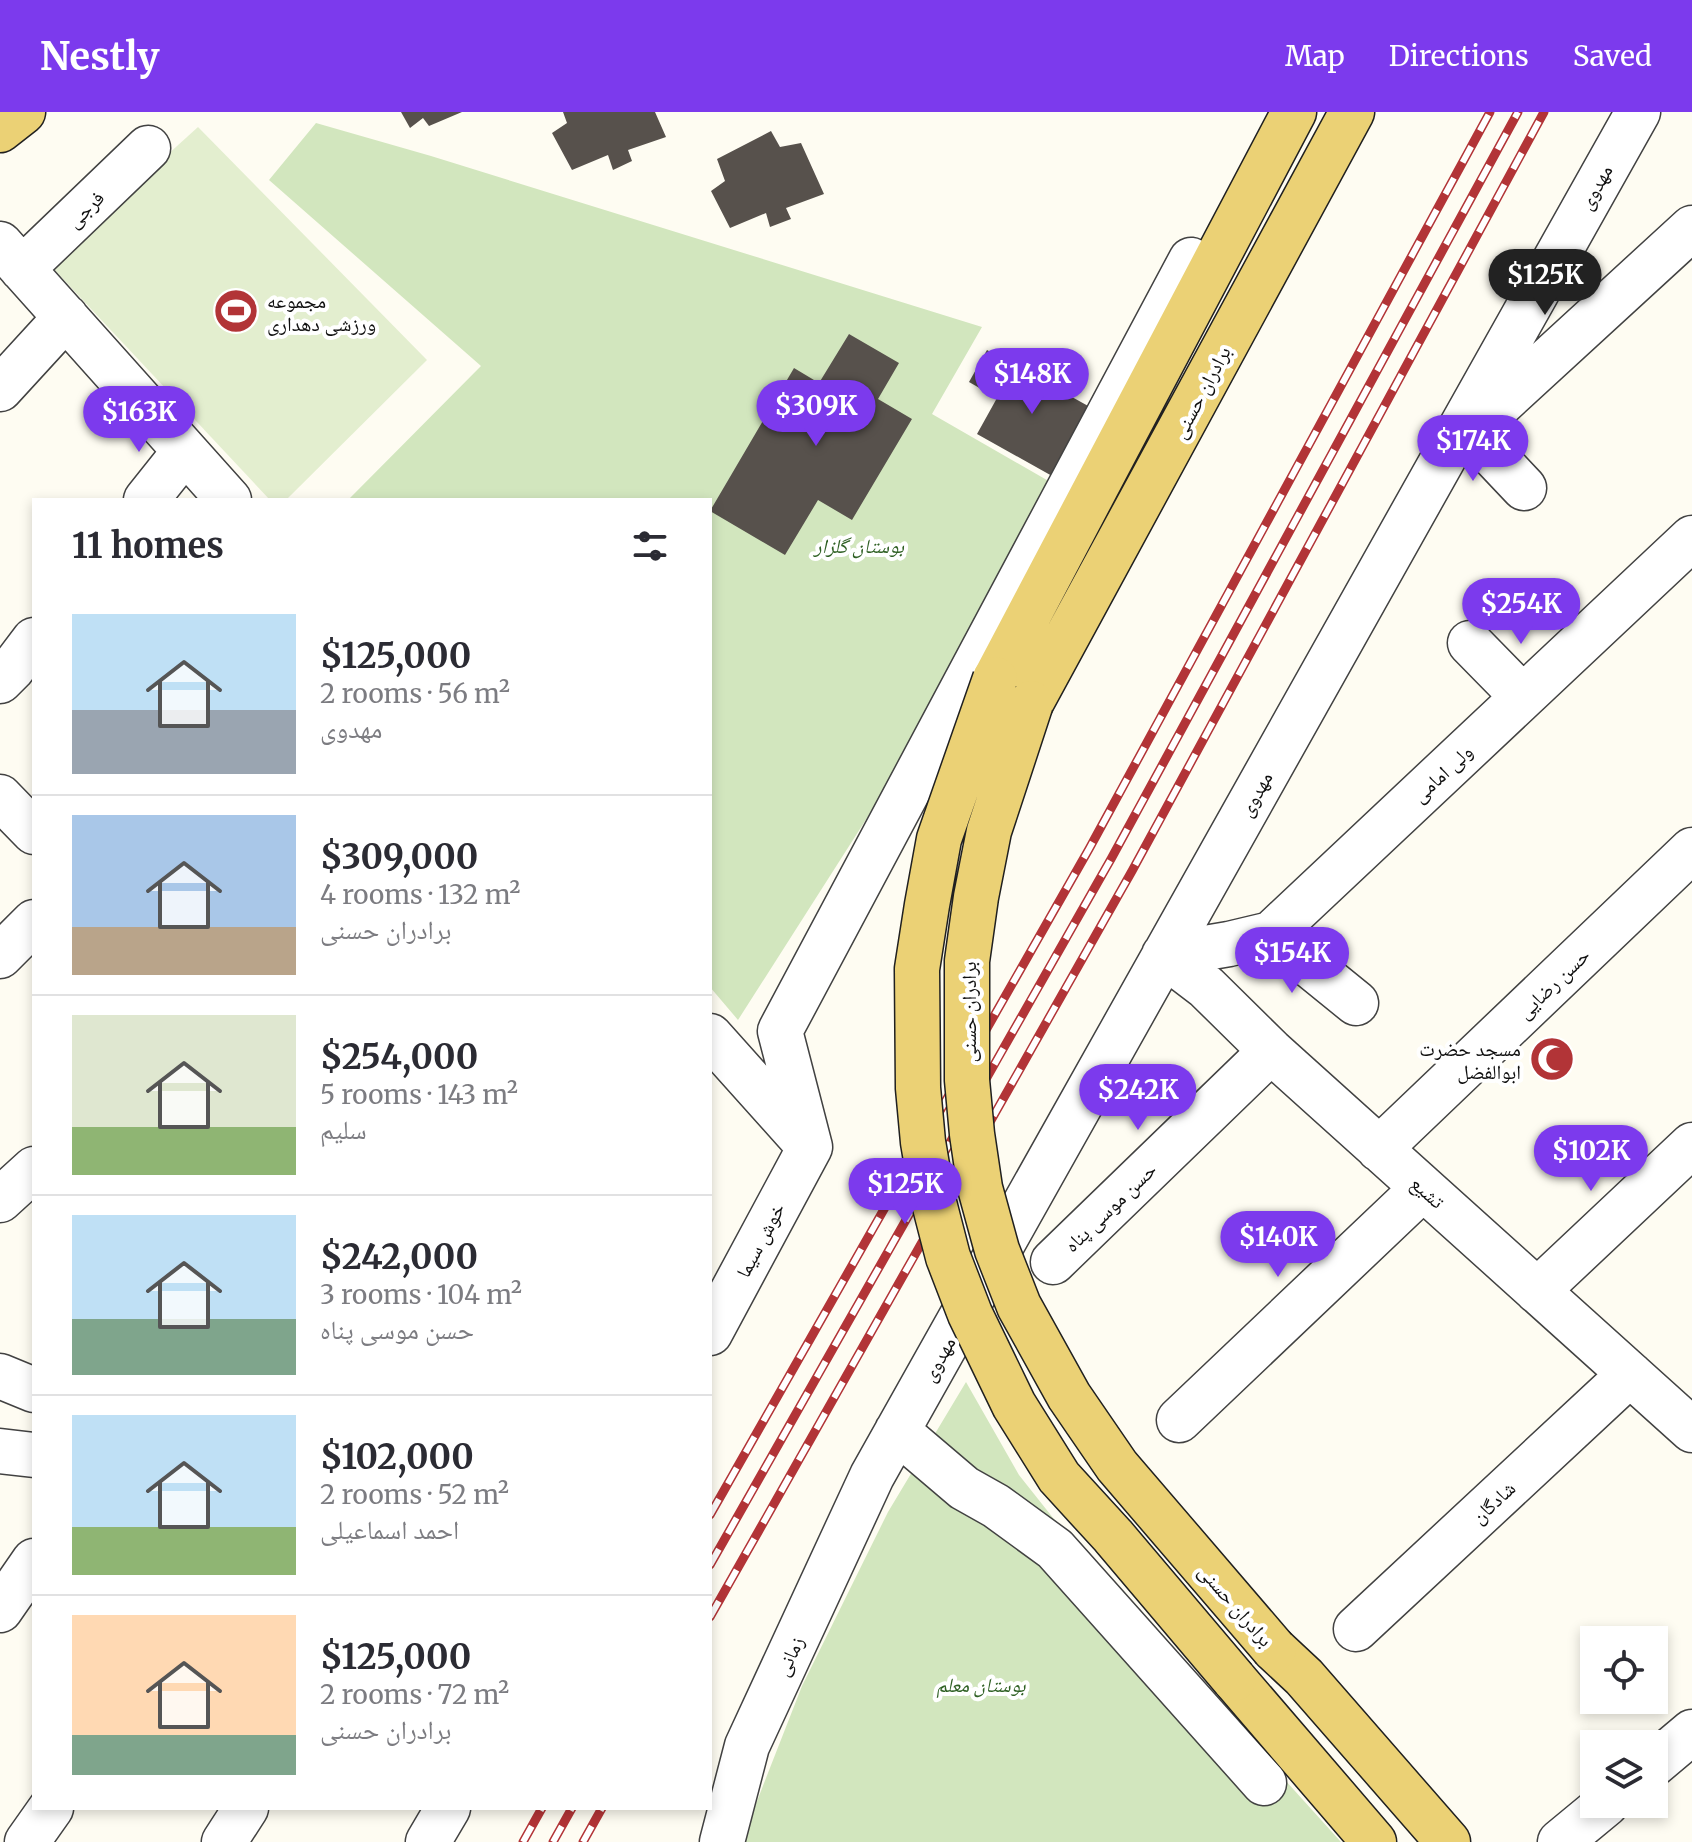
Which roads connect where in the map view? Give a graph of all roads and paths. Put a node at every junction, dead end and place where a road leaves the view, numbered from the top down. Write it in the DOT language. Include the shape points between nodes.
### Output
graph roads {
  1 [pos="23,112"];
  2 [pos="1270,112"];
  3 [pos="1294,112"];
  4 [pos="1352,112"];
  5 [pos="1638,112"];
  6 [pos="0,130"];
  7 [pos="148,148"];
  8 [pos="1692,228"];
  9 [pos="11,256"];
  10 [pos="66,317"];
  11 [pos="0,389"];
  12 [pos="1458,444"];
  13 [pos="185,451"];
  14 [pos="1524,488"];
  15 [pos="148,498"];
  16 [pos="227,498"];
  17 [pos="1692,538"];
  18 [pos="32,643"];
  19 [pos="1470,643"];
  20 [pos="0,681"];
  21 [pos="1523,697"];
  22 [pos="0,797"];
  23 [pos="32,830"];
  24 [pos="1692,850"];
  25 [pos="32,924"];
  26 [pos="1271,934"];
  27 [pos="1164,955"];
  28 [pos="0,956"];
  29 [pos="1356,1003"];
  30 [pos="780,1031"];
  31 [pos="1271,1051"];
  32 [pos="715,1053"];
  33 [pos="1692,1145"];
  34 [pos="810,1147"];
  35 [pos="1379,1149"];
  36 [pos="32,1171"];
  37 [pos="1423,1188"];
  38 [pos="0,1200"];
  39 [pos="1053,1262"];
  40 [pos="1537,1291"];
  41 [pos="712,1329"];
  42 [pos="1630,1374"];
  43 [pos="0,1376"];
  44 [pos="32,1389"];
  45 [pos="1179,1420"];
  46 [pos="1692,1430"];
  47 [pos="897,1431"];
  48 [pos="0,1451"];
  49 [pos="32,1455"];
  50 [pos="872,1476"];
  51 [pos="32,1564"];
  52 [pos="0,1610"];
  53 [pos="1356,1629"];
  54 [pos="1692,1732"];
  55 [pos="1668,1752"];
  56 [pos="1264,1783"];
  57 [pos="50,1810"];
  58 [pos="245,1810"];
  59 [pos="447,1810"];
  60 [pos="1589,1818"];
  61 [pos="27,1842"];
  62 [pos="224,1842"];
  63 [pos="428,1842"];
  64 [pos="722,1842"];
  65 [pos="1374,1842"];
  66 [pos="1448,1842"];
  67 [pos="1560,1842"];
  1 -- 6 [label="main road"];
  2 -- 30 [label="street"];
  3 -- 65 [label="main road, bridge" via="995,679 939,839 917,969 918,1088 932,1195 948,1257 1014,1405 1059,1477"];
  4 -- 66 [label="main road, برادران حسنی, bridge" via="1031,703 989,831 976,897 967,961 967,1080 980,1188 997,1250 1019,1306 1069,1396 1117,1466"];
  5 -- 12 [label="street, مهدوی"];
  7 -- 9 [label="street, فرجی"];
  8 -- 12 [label="street"];
  9 -- 10 [label="street"];
  10 -- 11 [label="street"];
  10 -- 13 [label="street"];
  12 -- 14 [label="street"];
  12 -- 27 [label="street, مهدوی"];
  13 -- 15 [label="street"];
  13 -- 16 [label="street"];
  17 -- 21 [label="street, ولی امامی"];
  18 -- 20 [label="street"];
  19 -- 21 [label="street"];
  21 -- 26 [label="street, ولی امامی"];
  22 -- 23 [label="street"];
  24 -- 35 [label="street, حسن رضایی"];
  25 -- 28 [label="street"];
  26 -- 27 [label="street, ولی امامی"];
  26 -- 29 [label="street"];
  27 -- 31 [label="street, تشیع" via="1206,987"];
  27 -- 47 [label="street, مهدوی"];
  30 -- 32 [label="street"];
  30 -- 34 [label="street"];
  31 -- 35 [label="street, تشیع"];
  31 -- 39 [label="street, حسن موسی پناه"];
  32 -- 34 [label="street"];
  33 -- 40 [label="street"];
  34 -- 41 [label="street, خوش سیما"];
  35 -- 37 [label="street, تشیع"];
  36 -- 38 [label="street"];
  37 -- 40 [label="street, تشیع"];
  37 -- 45 [label="street"];
  40 -- 42 [label="street, تشیع"];
  42 -- 46 [label="street, تشیع"];
  42 -- 53 [label="street, شادگان"];
  43 -- 44 [label="street"];
  47 -- 50 [label="street, مهدوی"];
  47 -- 56 [label="street" via="964,1488 1055,1549"];
  48 -- 49 [label="street"];
  50 -- 64 [label="street, زمانی" via="747,1746"];
  51 -- 52 [label="street"];
  54 -- 55 [label="street"];
  57 -- 61 [label="street"];
  58 -- 62 [label="street"];
  59 -- 63 [label="street"];
  60 -- 67 [label="street"];
}
